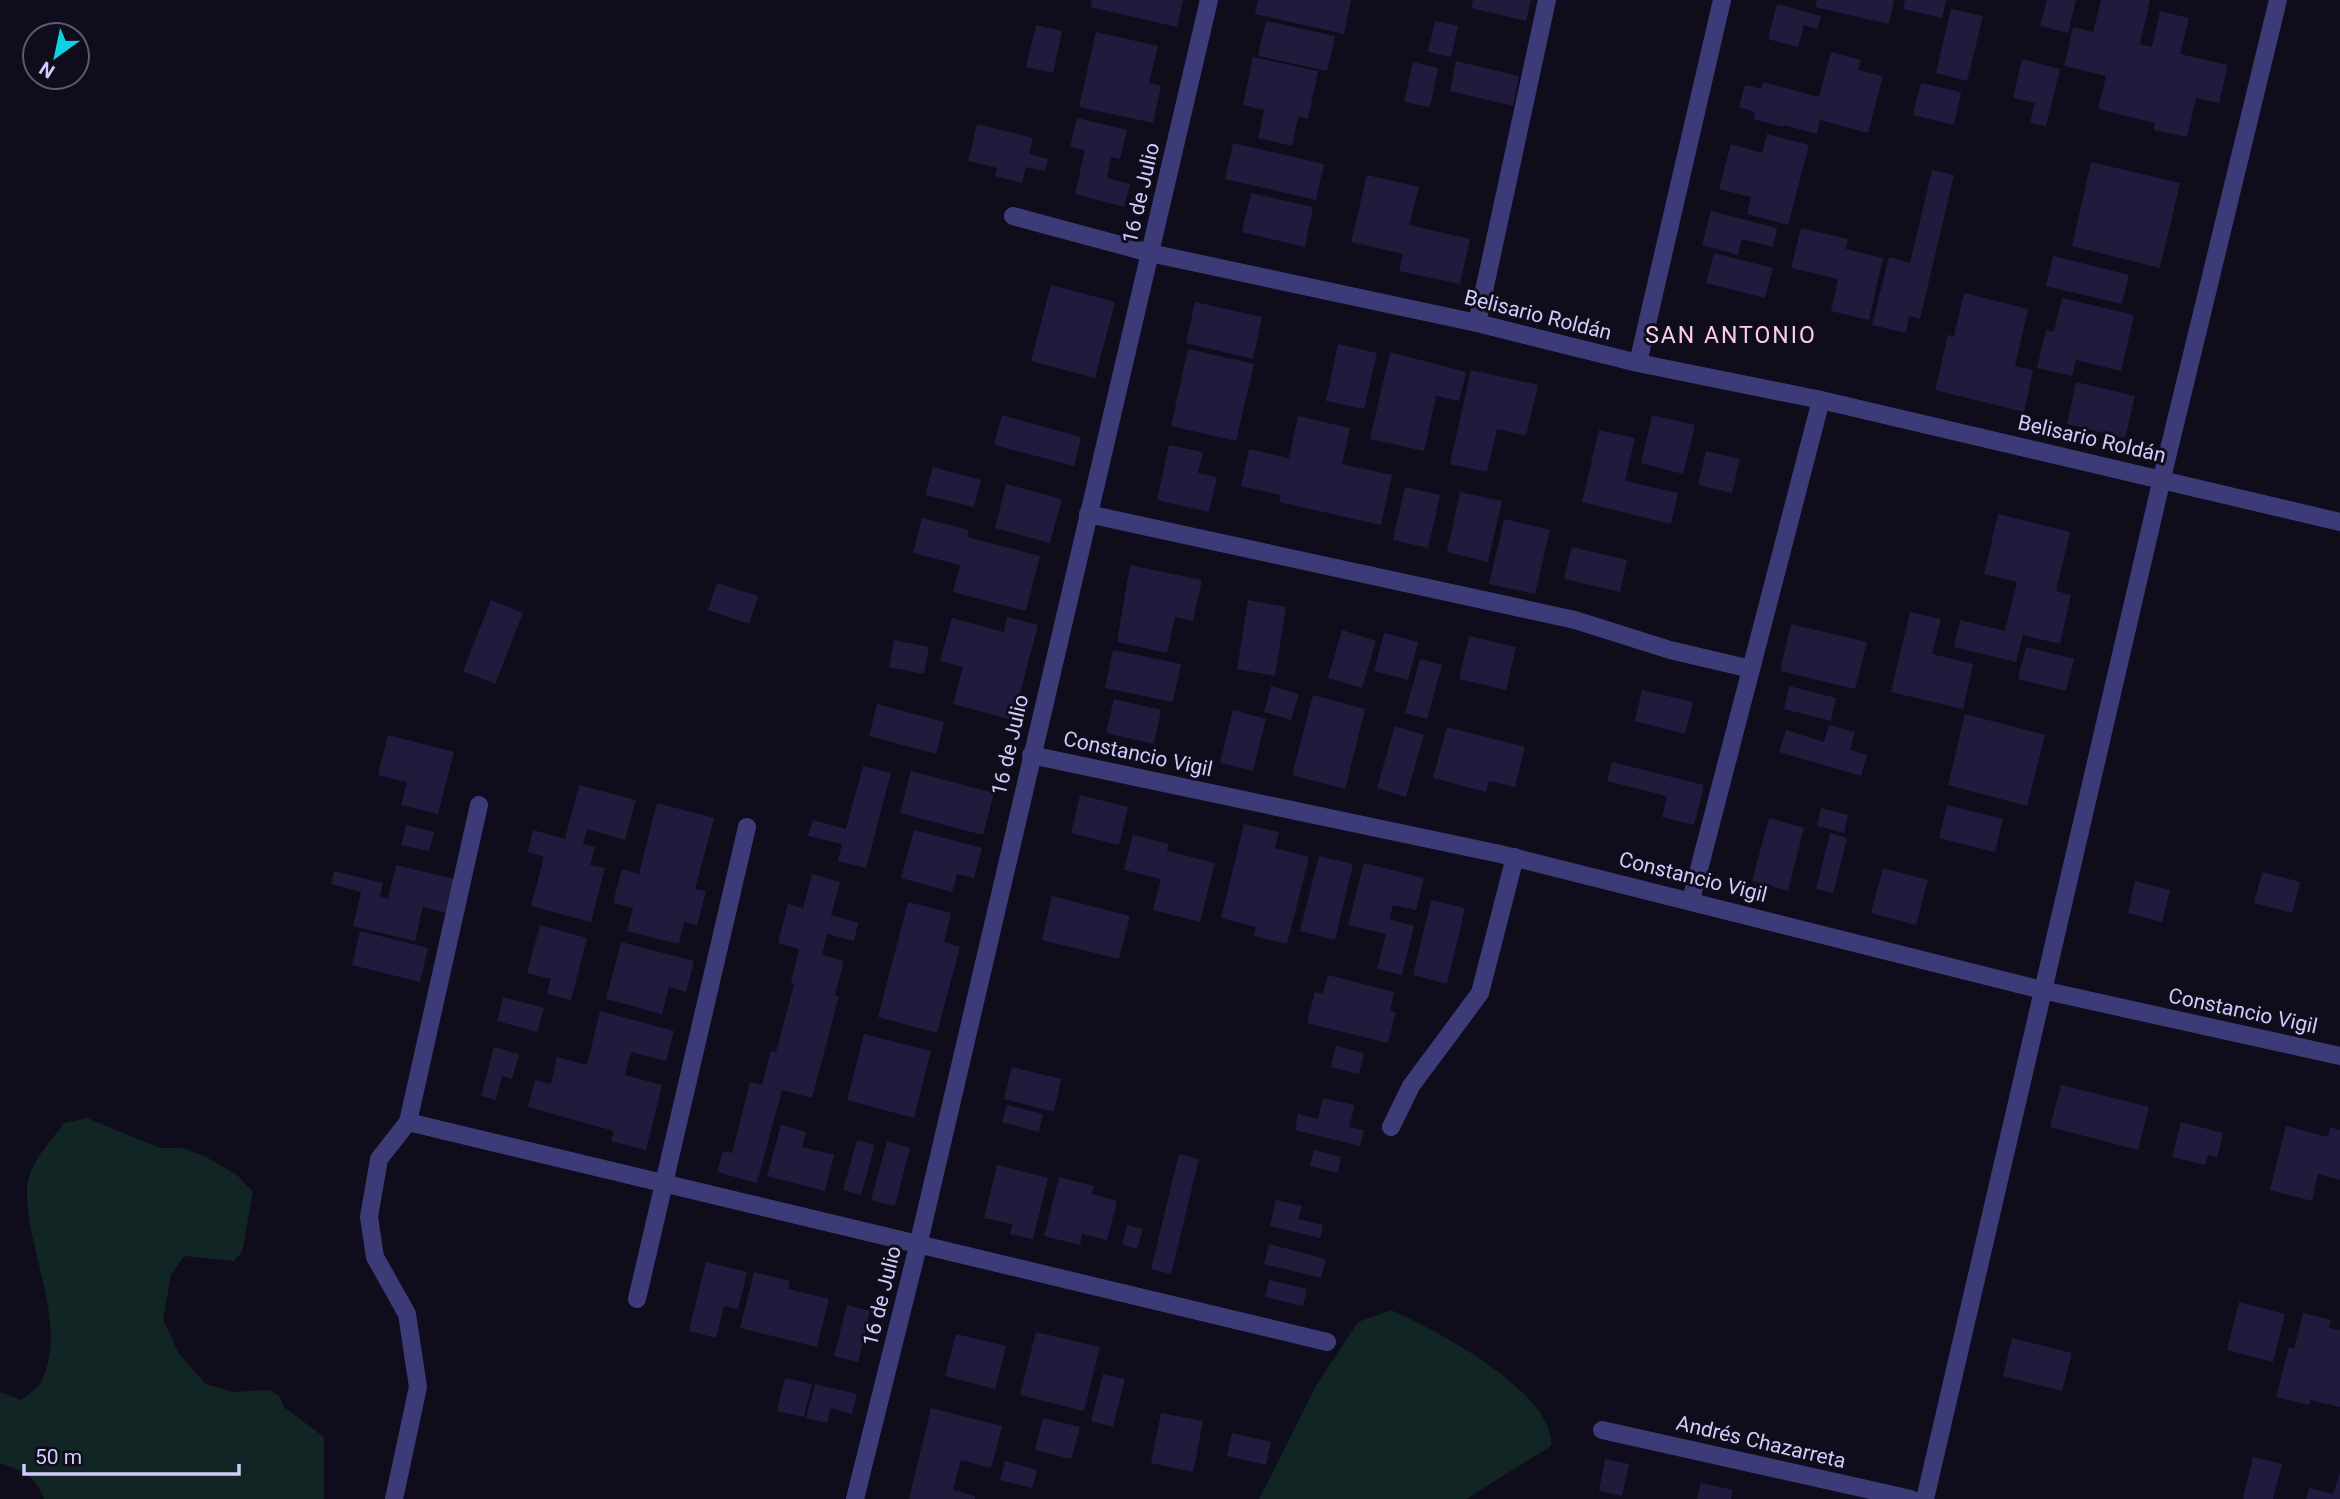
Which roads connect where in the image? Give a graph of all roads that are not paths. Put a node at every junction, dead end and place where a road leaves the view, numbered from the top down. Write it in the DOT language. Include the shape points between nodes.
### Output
graph roads {
  1 [pos="1209,0"];
  2 [pos="1547,0"];
  3 [pos="1722,0"];
  4 [pos="2278,0"];
  5 [pos="1013,216"];
  6 [pos="1150,253"];
  7 [pos="1477,323"];
  8 [pos="1638,363"];
  9 [pos="1821,400"];
  10 [pos="2162,478"];
  11 [pos="1088,514"];
  12 [pos="2340,522"];
  13 [pos="1751,669"];
  14 [pos="1031,755"];
  15 [pos="479,805"];
  16 [pos="747,827"];
  17 [pos="1515,857"];
  18 [pos="1691,900"];
  19 [pos="2042,990"];
  20 [pos="2340,1056"];
  21 [pos="408,1122"];
  22 [pos="1391,1127"];
  23 [pos="663,1184"];
  24 [pos="918,1246"];
  25 [pos="637,1299"];
  26 [pos="1327,1342"];
  27 [pos="1602,1430"];
  28 [pos="394,1499"];
  29 [pos="855,1499"];
  30 [pos="1911,1499"];
  31 [pos="1925,1499"];
  1 -- 6 [label="street, 16 de Julio"];
  2 -- 7 [label="street"];
  3 -- 8 [label="street"];
  4 -- 10 [label="street"];
  5 -- 6 [label="street, Belisario Roldán"];
  6 -- 7 [label="street, Belisario Roldán"];
  6 -- 11 [label="street, 16 de Julio"];
  7 -- 8 [label="street, Belisario Roldán"];
  8 -- 9 [label="street, Belisario Roldán"];
  9 -- 10 [label="street, Belisario Roldán"];
  9 -- 13 [label="street"];
  10 -- 12 [label="street, Belisario Roldán"];
  10 -- 19 [label="street"];
  11 -- 13 [label="street" via="1575,620"];
  11 -- 14 [label="street, 16 de Julio"];
  13 -- 18 [label="street"];
  14 -- 17 [label="street, Constancio Vigil"];
  14 -- 24 [label="street, 16 de Julio"];
  15 -- 21 [label="street"];
  16 -- 23 [label="street"];
  17 -- 18 [label="street, Constancio Vigil"];
  17 -- 22 [label="street" via="1480,993 1411,1086"];
  18 -- 19 [label="street, Constancio Vigil"];
  19 -- 20 [label="street, Constancio Vigil"];
  19 -- 31 [label="street"];
  21 -- 23 [label="street"];
  21 -- 28 [label="street" via="379,1159 369,1217 374,1256 407,1314 418,1387"];
  23 -- 24 [label="street"];
  23 -- 25 [label="street"];
  24 -- 26 [label="street"];
  24 -- 29 [label="street, 16 de Julio"];
  27 -- 30 [label="street, Andrés Chazarreta"];
}
